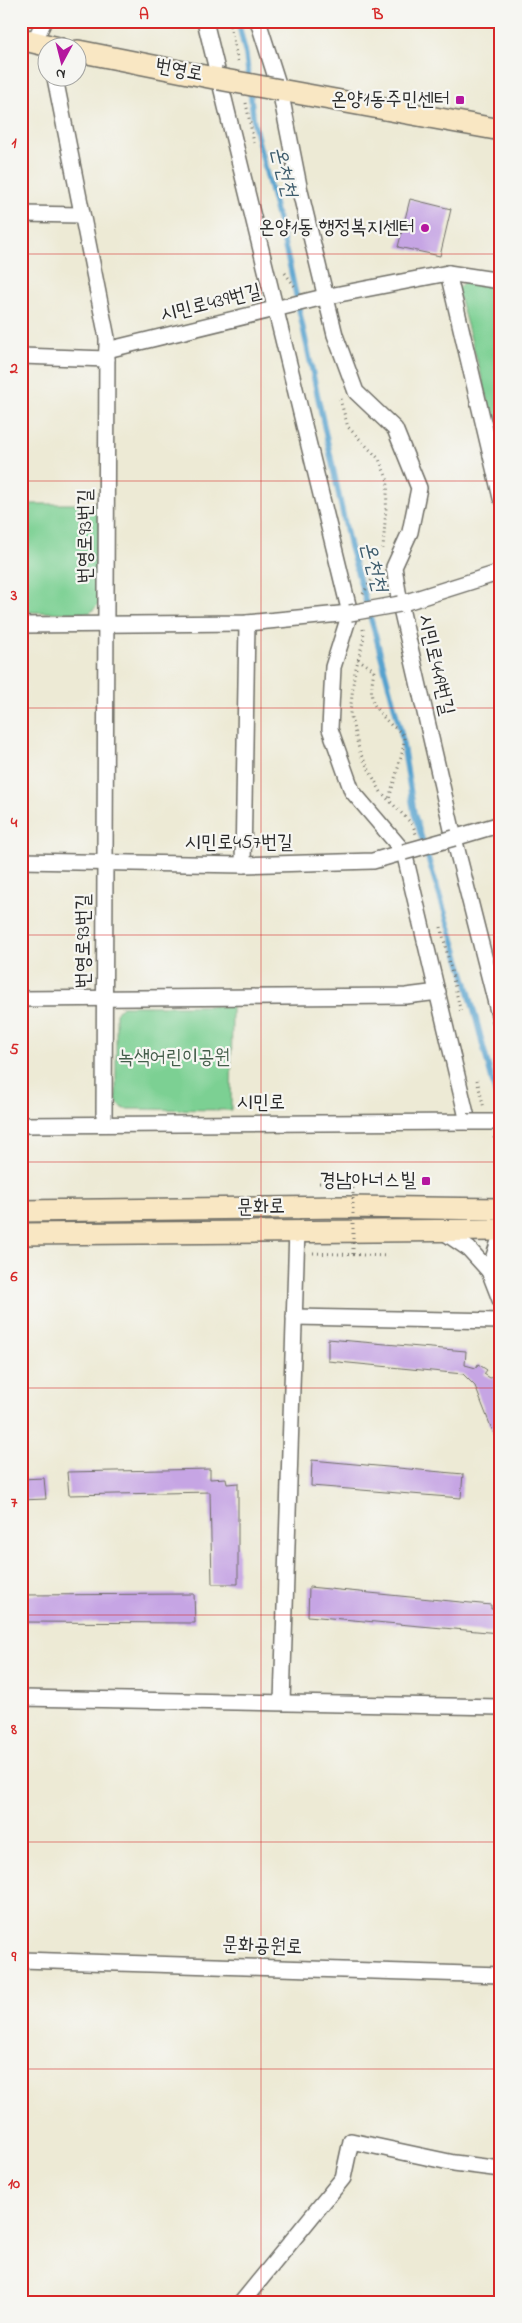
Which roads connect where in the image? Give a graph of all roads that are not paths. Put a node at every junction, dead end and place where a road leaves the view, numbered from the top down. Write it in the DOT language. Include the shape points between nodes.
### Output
graph roads {
  1 [pos="44,21"];
  2 [pos="205,21"];
  3 [pos="258,21"];
  4 [pos="43,38"];
  5 [pos="88,53"];
  6 [pos="219,79"];
  7 [pos="57,88"];
  8 [pos="280,90"];
  9 [pos="501,130"];
  10 [pos="21,214"];
  11 [pos="81,215"];
  12 [pos="448,273"];
  13 [pos="501,282"];
  14 [pos="324,297"];
  15 [pos="276,309"];
  16 [pos="107,354"];
  17 [pos="21,356"];
  18 [pos="495,443"];
  19 [pos="501,498"];
  20 [pos="501,572"];
  21 [pos="400,604"];
  22 [pos="350,613"];
  23 [pos="247,623"];
  24 [pos="21,625"];
  25 [pos="106,625"];
  26 [pos="501,824"];
  27 [pos="454,838"];
  28 [pos="404,852"];
  29 [pos="21,861"];
  30 [pos="105,862"];
  31 [pos="242,865"];
  32 [pos="438,992"];
  33 [pos="21,999"];
  34 [pos="104,999"];
  35 [pos="501,1023"];
  36 [pos="468,1122"];
  37 [pos="501,1122"];
  38 [pos="104,1124"];
  39 [pos="21,1125"];
  40 [pos="495,1209"];
  41 [pos="21,1211"];
  42 [pos="297,1230"];
  43 [pos="441,1230"];
  44 [pos="21,1234"];
  45 [pos="499,1236"];
  46 [pos="489,1271"];
  47 [pos="501,1302"];
  48 [pos="294,1317"];
  49 [pos="501,1320"];
  50 [pos="21,1698"];
  51 [pos="282,1702"];
  52 [pos="501,1707"];
  53 [pos="21,1960"];
  54 [pos="501,1974"];
  55 [pos="501,2169"];
  56 [pos="242,2302"];
  1 -- 4 [label="street"];
  2 -- 6 [label="street"];
  3 -- 8 [label="street"];
  5 -- 6 [label="main road, 번영로"];
  6 -- 8 [label="main road, 번영로, bridge"];
  6 -- 15 [label="street"];
  7 -- 11 [label="street, 번영로93번길"];
  8 -- 9 [label="main road, 번영로"];
  8 -- 14 [label="street"];
  10 -- 11 [label="street"];
  11 -- 16 [label="street, 번영로93번길" via="107,338"];
  12 -- 13 [label="street, 시민로439번길"];
  12 -- 14 [label="street, 시민로439번길"];
  12 -- 18 [label="street"];
  14 -- 15 [label="street, 시민로439번길"];
  14 -- 21 [label="street" via="356,392 395,429 419,488 410,532 394,568"];
  15 -- 16 [label="street, 시민로439번길"];
  15 -- 22 [label="street"];
  16 -- 17 [label="street, 시민로439번길"];
  16 -- 25 [label="street, 번영로93번길"];
  18 -- 19 [label="street"];
  20 -- 21 [label="street, 시민로449번길"];
  21 -- 22 [label="street, bridge"];
  21 -- 27 [label="street, 시민로449번길"];
  22 -- 23 [label="street"];
  22 -- 28 [label="street" via="333,667 330,729 352,791"];
  23 -- 25 [label="street"];
  23 -- 31 [label="street"];
  24 -- 25 [label="street"];
  25 -- 30 [label="street, 번영로93번길"];
  26 -- 27 [label="street, 시민로457번길"];
  27 -- 28 [label="street, 시민로457번길, bridge"];
  27 -- 35 [label="street"];
  28 -- 31 [label="street, 시민로457번길" via="373,861"];
  28 -- 32 [label="street"];
  29 -- 30 [label="street, 시민로457번길"];
  30 -- 31 [label="street, 시민로457번길"];
  30 -- 34 [label="street, 번영로93번길"];
  32 -- 34 [label="street, 번영로93번길" via="406,996"];
  32 -- 36 [label="street"];
  33 -- 34 [label="street"];
  34 -- 38 [label="street, 번영로93번길"];
  36 -- 37 [label="street, 시민로, bridge"];
  36 -- 38 [label="street, 시민로"];
  38 -- 39 [label="street, 시민로"];
  40 -- 41 [label="main road, 문화로" via="344,1207"];
  42 -- 43 [label="main road, 문화로"];
  42 -- 44 [label="main road, 문화로"];
  42 -- 48 [label="street"];
  43 -- 45 [label="main road, 문화로"];
  43 -- 46 [label="street" via="469,1249"];
  45 -- 46 [label="street"];
  46 -- 47 [label="street"];
  48 -- 49 [label="street"];
  48 -- 51 [label="street"];
  50 -- 51 [label="street"];
  51 -- 52 [label="street"];
  53 -- 54 [label="street, 문화공원로"];
  55 -- 56 [label="street" via="454,2163 351,2141 343,2178"];
}
